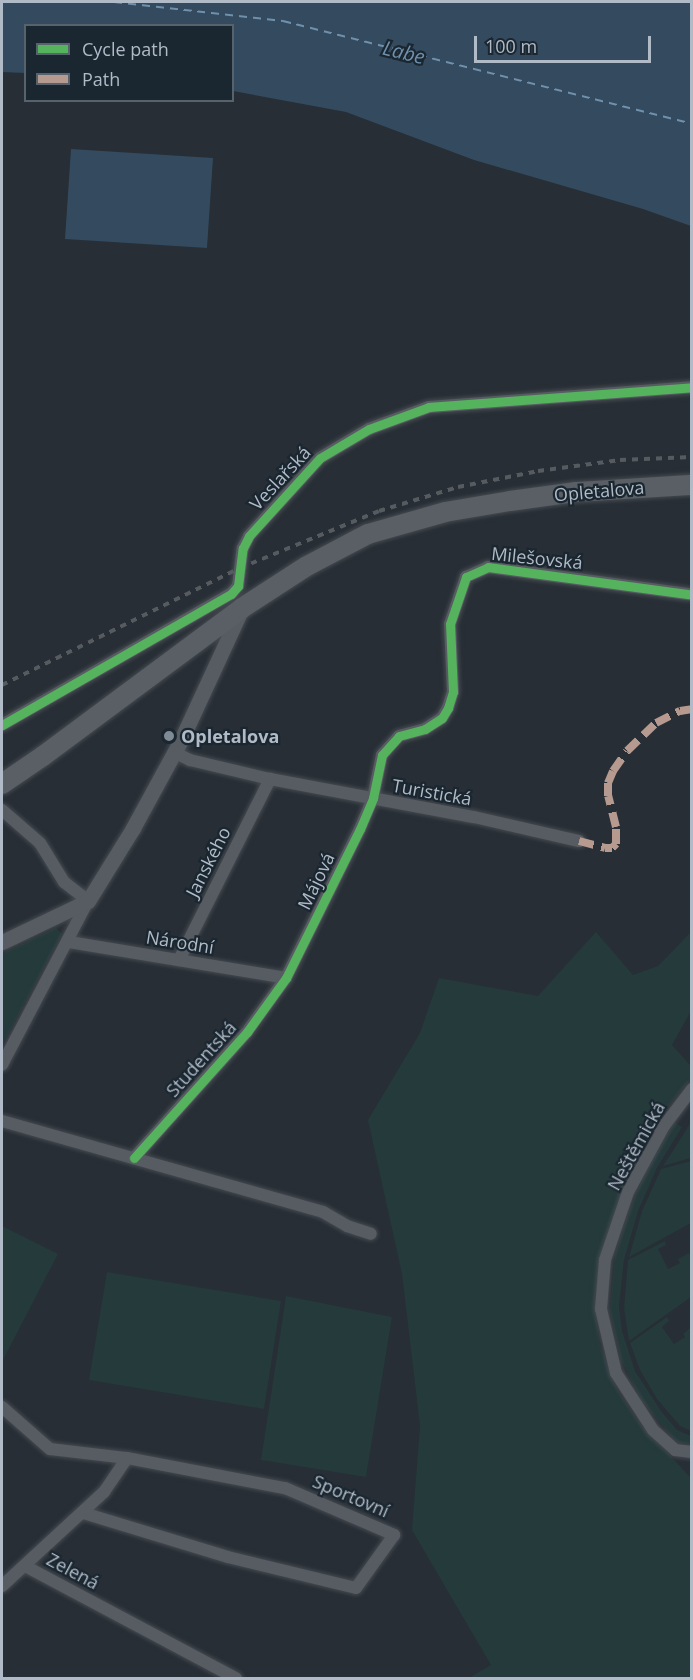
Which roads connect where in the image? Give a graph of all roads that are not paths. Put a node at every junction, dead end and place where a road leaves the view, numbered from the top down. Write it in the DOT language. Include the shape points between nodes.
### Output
graph roads {
  1 [pos="692,387"];
  2 [pos="692,485"];
  3 [pos="689,594"];
  4 [pos="242,608"];
  5 [pos="2,725"];
  6 [pos="174,752"];
  7 [pos="10,779"];
  8 [pos="270,779"];
  9 [pos="373,798"];
  10 [pos="2,810"];
  11 [pos="579,841"];
  12 [pos="88,901"];
  13 [pos="2,942"];
  14 [pos="69,942"];
  15 [pos="179,960"];
  16 [pos="286,978"];
  17 [pos="2,1065"];
  18 [pos="692,1089"];
  19 [pos="2,1121"];
  20 [pos="134,1158"];
  21 [pos="371,1234"];
  22 [pos="2,1407"];
  23 [pos="692,1452"];
  24 [pos="127,1458"];
  25 [pos="83,1513"];
  26 [pos="25,1566"];
  27 [pos="2,1586"];
  28 [pos="236,1678"];
  1 -- 5 [label="street, Veslařská" via="429,407 369,429 320,458 249,536 243,548 237,586 231,594"];
  2 -- 4 [label="main road, Opletalova" via="576,492 445,512 368,534 307,566"];
  3 -- 9 [label="street, Milešovská" via="488,567 476,570 466,577 450,624 453,692 448,708 442,718 425,729 399,736 389,745 382,755"];
  4 -- 6 [label="street"];
  4 -- 7 [label="main road, Opletalova"];
  6 -- 8 [label="street, Turistická" via="190,760"];
  6 -- 12 [label="street"];
  8 -- 9 [label="street, Turistická"];
  8 -- 15 [label="street, Janského"];
  9 -- 11 [label="street, Turistická"];
  9 -- 16 [label="street, Májová"];
  10 -- 12 [label="street" via="40,843 64,882"];
  12 -- 13 [label="street"];
  12 -- 14 [label="street"];
  14 -- 15 [label="street, Národní"];
  14 -- 17 [label="street"];
  15 -- 16 [label="street, Národní"];
  16 -- 20 [label="street, Studentská" via="247,1032"];
  18 -- 23 [label="street, Neštěmická" via="664,1126 628,1192 605,1260 601,1309 616,1373 653,1430 675,1450"];
  19 -- 20 [label="street"];
  20 -- 21 [label="street" via="324,1212"];
  22 -- 24 [label="street, Sportovní" via="50,1449"];
  24 -- 25 [label="street, Zelená" via="104,1492"];
  24 -- 25 [label="street, Sportovní" via="285,1488 394,1535 356,1588 228,1557"];
  25 -- 26 [label="street, Zelená"];
  26 -- 27 [label="street"];
  26 -- 28 [label="street, Zelená"];
}
